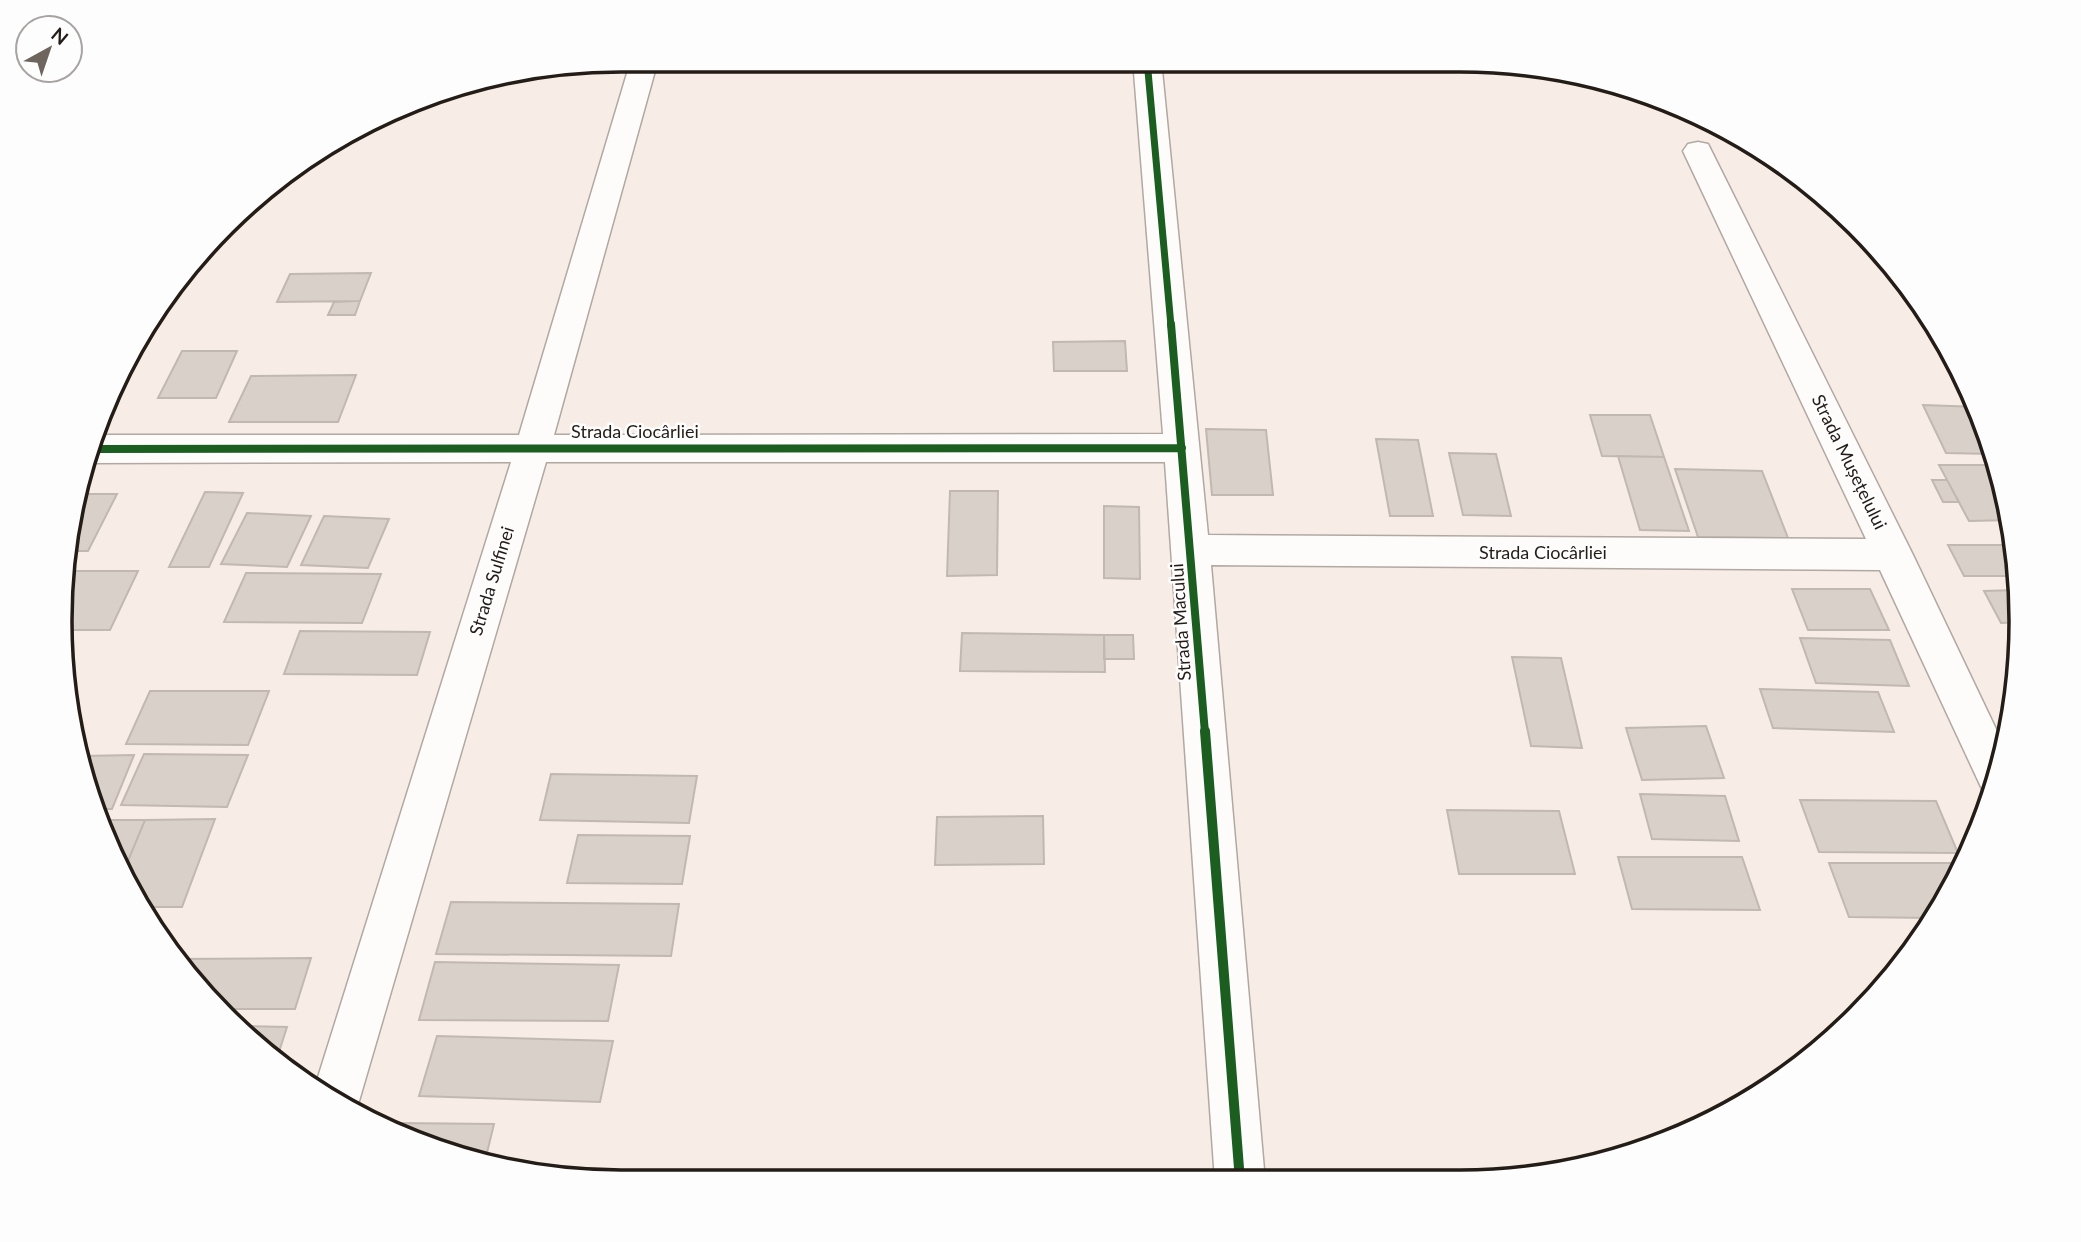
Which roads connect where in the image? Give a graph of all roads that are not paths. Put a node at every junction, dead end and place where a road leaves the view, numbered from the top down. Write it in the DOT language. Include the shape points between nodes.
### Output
graph roads {
  1 [pos="641,72"];
  2 [pos="1148,72"];
  3 [pos="1698,150"];
  4 [pos="533,447"];
  5 [pos="1182,448"];
  6 [pos="99,449"];
  7 [pos="1191,550"];
  8 [pos="1894,555"];
  9 [pos="1991,762"];
  10 [pos="338,1092"];
  11 [pos="1239,1170"];
  1 -- 4 [label="street, Strada Sulfinei"];
  2 -- 5 [label="street, Strada Macului"];
  3 -- 8 [label="street, Strada Mușețelului"];
  4 -- 5 [label="street, Strada Ciocârliei"];
  4 -- 6 [label="street, Strada Ciocârliei"];
  4 -- 10 [label="street, Strada Sulfinei"];
  5 -- 7 [label="street, Strada Macului"];
  7 -- 8 [label="street, Strada Ciocârliei"];
  7 -- 11 [label="street, Strada Macului"];
  8 -- 9 [label="street, Strada Mușețelului"];
}
